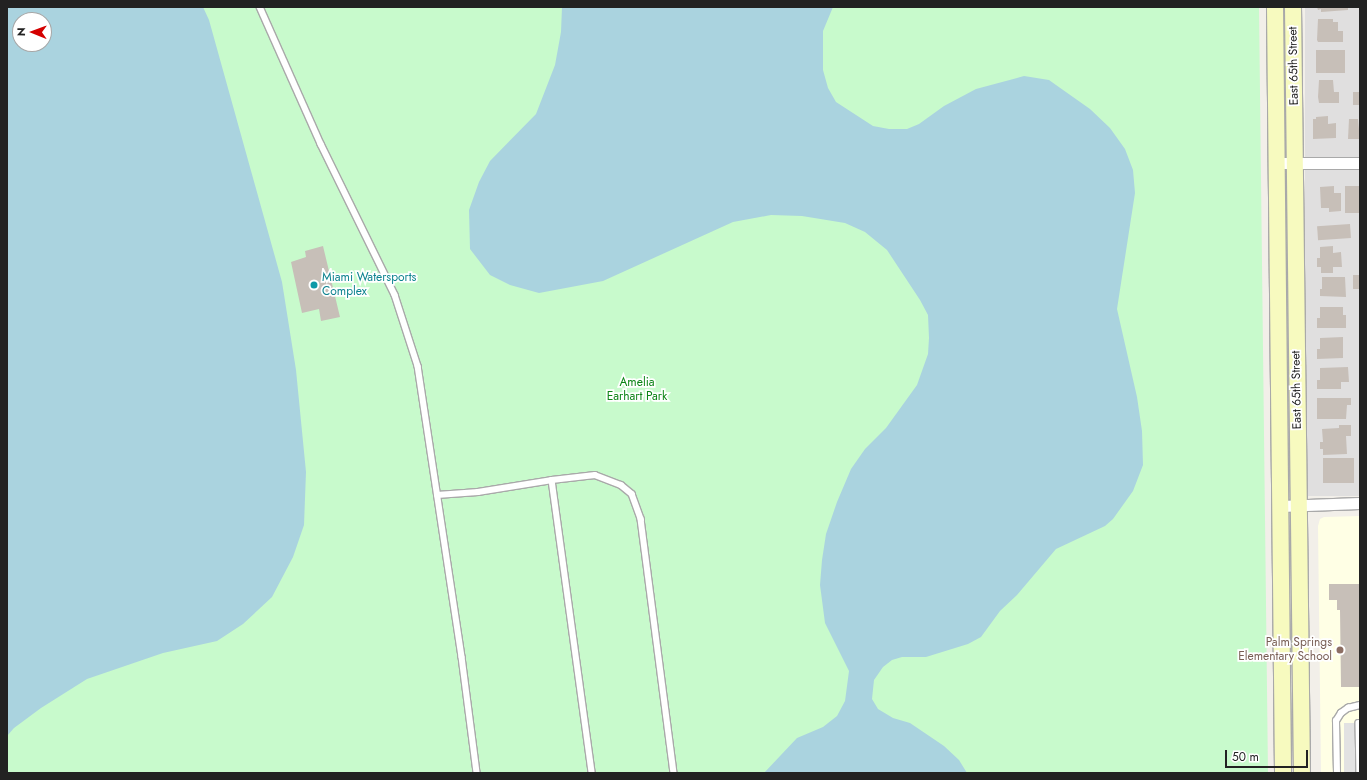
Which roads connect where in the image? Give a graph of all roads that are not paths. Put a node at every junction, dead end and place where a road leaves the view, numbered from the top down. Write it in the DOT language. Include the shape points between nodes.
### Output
graph roads {
  1 [pos="260,7"];
  2 [pos="1275,7"];
  3 [pos="1294,7"];
  4 [pos="1276,163"];
  5 [pos="1295,163"];
  6 [pos="1360,163"];
  7 [pos="552,480"];
  8 [pos="437,495"];
  9 [pos="1360,504"];
  10 [pos="1299,505"];
  11 [pos="1280,506"];
  12 [pos="1360,705"];
  13 [pos="1359,723"];
  14 [pos="477,773"];
  15 [pos="592,773"];
  16 [pos="674,773"];
  17 [pos="1282,773"];
  18 [pos="1302,773"];
  19 [pos="1336,773"];
  20 [pos="1360,773"];
  1 -- 8 [label="lane" via="321,144 395,294 418,366"];
  2 -- 4 [label="main road, East 65th Street"];
  3 -- 5 [label="main road, East 65th Street"];
  4 -- 5 [label="street"];
  4 -- 11 [label="main road, East 65th Street"];
  5 -- 6 [label="street"];
  5 -- 10 [label="main road, East 65th Street"];
  7 -- 8 [label="lane" via="478,492"];
  7 -- 15 [label="lane"];
  7 -- 16 [label="lane" via="595,476 621,485 632,494 641,519"];
  8 -- 14 [label="lane"];
  9 -- 10 [label="street"];
  10 -- 11 [label="street"];
  10 -- 18 [label="main road, East 65th Street"];
  11 -- 17 [label="main road, East 65th Street"];
  12 -- 19 [label="lane" via="1348,708 1336,721"];
  13 -- 20 [label="lane"];
}
